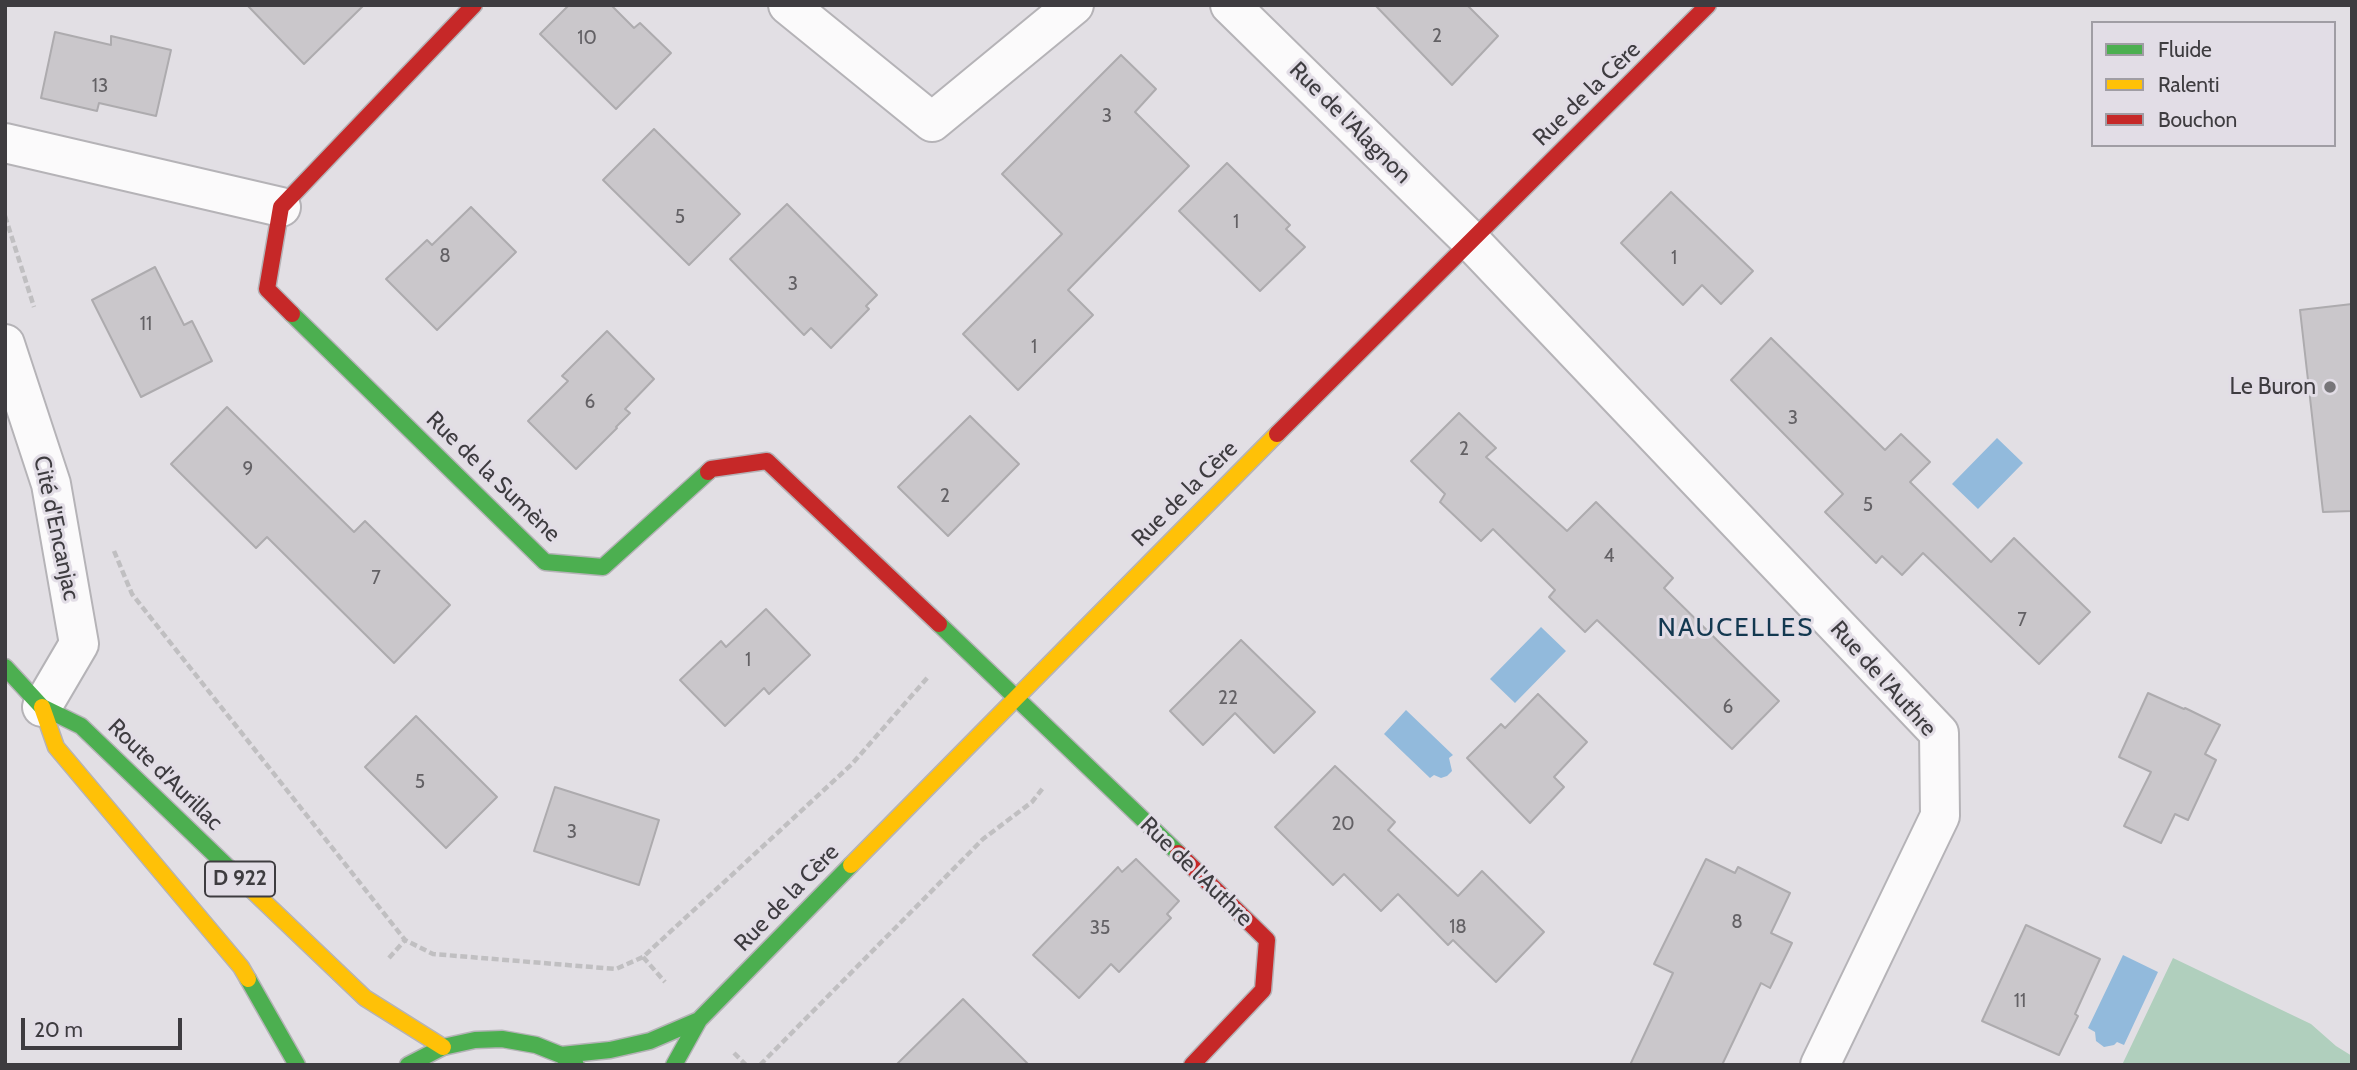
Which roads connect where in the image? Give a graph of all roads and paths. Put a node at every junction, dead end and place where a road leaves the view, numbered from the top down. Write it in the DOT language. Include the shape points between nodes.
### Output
graph roads {
  1 [pos="474,5"];
  2 [pos="788,5"];
  3 [pos="1074,5"];
  4 [pos="1230,5"];
  5 [pos="1709,5"];
  6 [pos="5,144"];
  7 [pos="281,207"];
  8 [pos="5,216"];
  9 [pos="1470,240"];
  10 [pos="35,309"];
  11 [pos="5,344"];
  12 [pos="110,542"];
  13 [pos="957,640"];
  14 [pos="5,667"];
  15 [pos="1016,697"];
  16 [pos="42,707"];
  17 [pos="1072,752"];
  18 [pos="699,1020"];
  19 [pos="443,1047"];
  20 [pos="561,1055"];
  21 [pos="297,1065"];
  22 [pos="408,1065"];
  23 [pos="576,1065"];
  24 [pos="674,1065"];
  25 [pos="760,1065"];
  26 [pos="1192,1065"];
  27 [pos="1820,1065"];
  1 -- 7 [label="street"];
  2 -- 3 [label="street" via="932,122"];
  4 -- 9 [label="street, Rue de l'Alagnon"];
  5 -- 9 [label="street, Rue de la Cère"];
  6 -- 7 [label="street"];
  7 -- 13 [label="street, Rue de la Sumène" via="267,289 545,562 603,567 711,469 767,461"];
  8 -- 10 [label="path"];
  9 -- 15 [label="street, Rue de la Cère"];
  9 -- 27 [label="street, Rue de l'Authre" via="1939,733 1940,816"];
  11 -- 16 [label="street, Cité d'Encanjac" via="51,484 79,644"];
  12 -- 13 [label="path" via="132,594 149,616 405,940 433,954 616,969 643,957 852,764"];
  13 -- 15 [label="street, Rue de la Sumène"];
  14 -- 16 [label="street, Route d'Aurillac / D 922"];
  15 -- 17 [label="street, Rue de l'Authre"];
  15 -- 18 [label="street, Rue de la Cère"];
  16 -- 19 [label="street, Route d'Aurillac / D 922" via="81,726 365,998"];
  16 -- 21 [label="street, Route d'Aurillac / D 922" via="55,747 241,967"];
  17 -- 25 [label="path" via="1032,802 983,839"];
  17 -- 26 [label="street, Rue de l'Authre" via="1267,940 1263,990"];
  18 -- 20 [label="street, Rue de la Cère" via="650,1041"];
  18 -- 24 [label="street, Rue de la Cère"];
  19 -- 20 [label="street" via="502,1039"];
  19 -- 22 [label="street"];
  20 -- 23 [label="street"];
}
